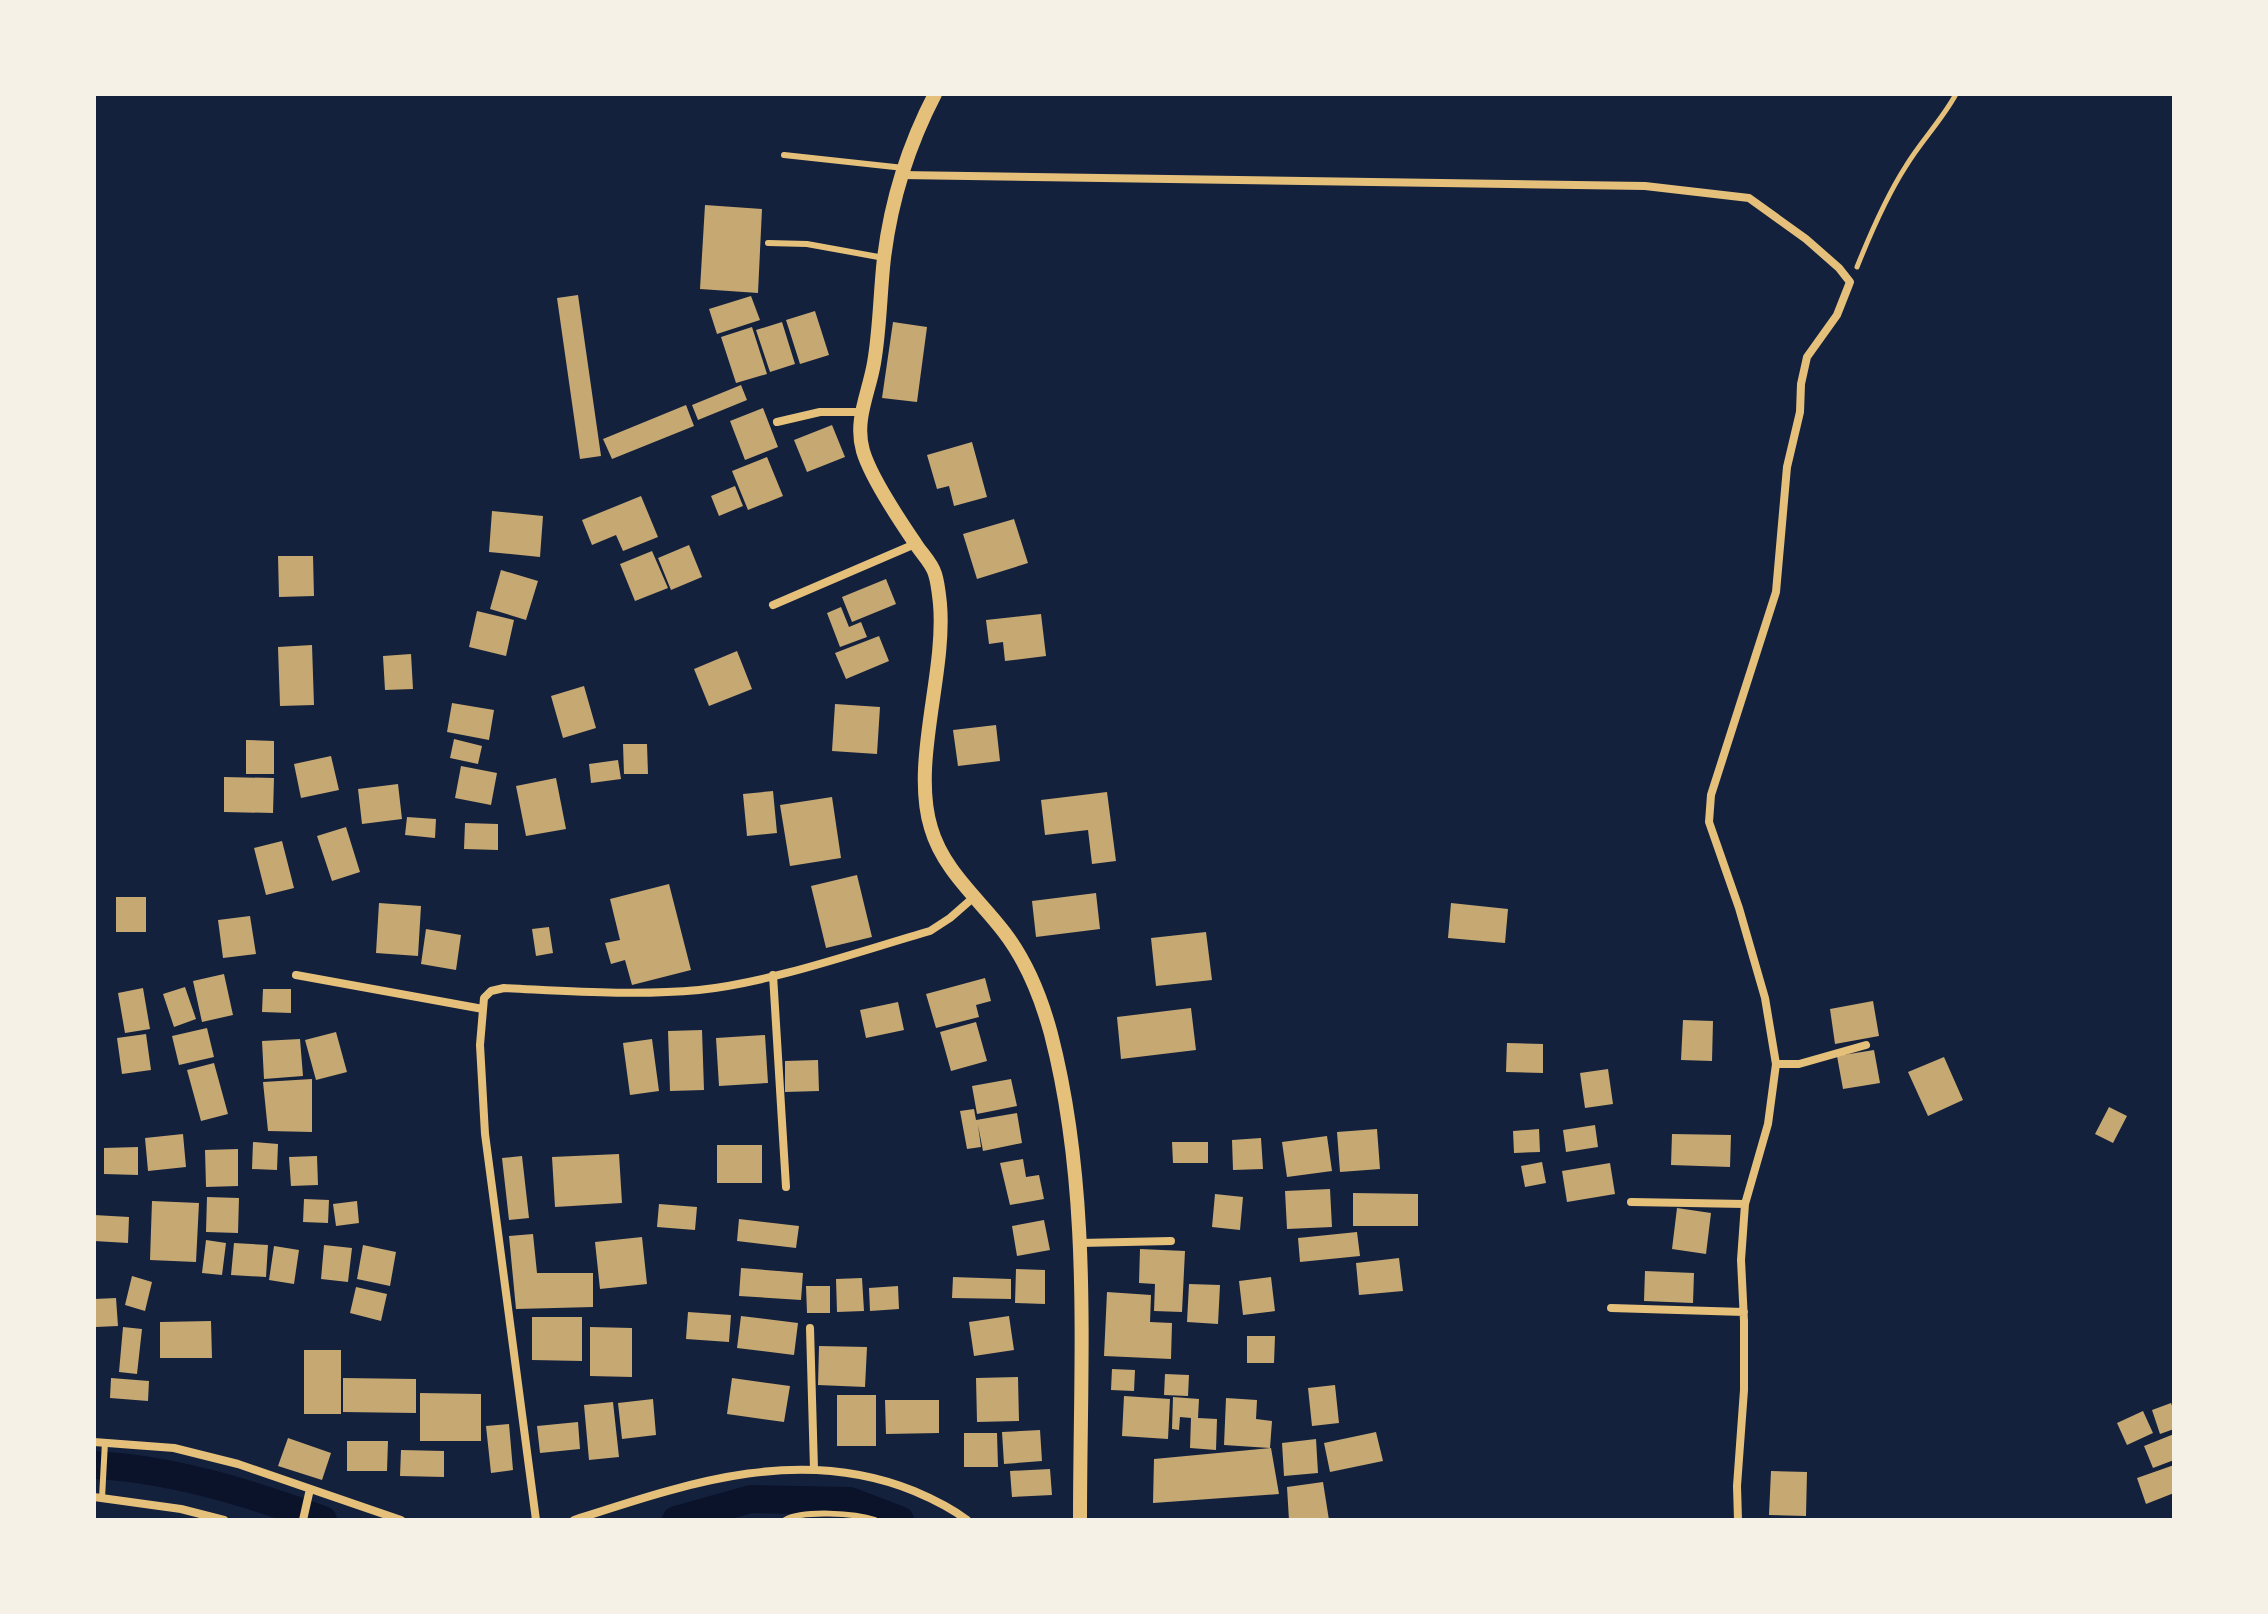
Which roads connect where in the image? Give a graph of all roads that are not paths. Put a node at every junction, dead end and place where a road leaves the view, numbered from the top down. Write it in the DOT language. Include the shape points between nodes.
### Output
graph roads {
  1 [pos="935,94"];
  2 [pos="784,155"];
  3 [pos="902,172"];
  4 [pos="768,243"];
  5 [pos="884,258"];
  6 [pos="861,412"];
  7 [pos="777,422"];
  8 [pos="915,544"];
  9 [pos="773,605"];
  10 [pos="974,897"];
  11 [pos="296,975"];
  12 [pos="773,975"];
  13 [pos="483,1009"];
  14 [pos="1866,1045"];
  15 [pos="1776,1064"];
  16 [pos="786,1187"];
  17 [pos="1631,1202"];
  18 [pos="1745,1204"];
  19 [pos="1171,1241"];
  20 [pos="1080,1243"];
  21 [pos="1611,1308"];
  22 [pos="1744,1312"];
  23 [pos="810,1328"];
  24 [pos="94,1442"];
  25 [pos="105,1442"];
  26 [pos="814,1469"];
  27 [pos="309,1493"];
  28 [pos="98,1498"];
  29 [pos="224,1520"];
  30 [pos="303,1520"];
  31 [pos="401,1520"];
  32 [pos="536,1520"];
  33 [pos="574,1520"];
  34 [pos="785,1520"];
  35 [pos="875,1520"];
  36 [pos="967,1520"];
  37 [pos="1080,1520"];
  38 [pos="1738,1520"];
  1 -- 3 [label="street"];
  2 -- 3 [label="lane"];
  3 -- 5 [label="street"];
  3 -- 15 [label="street" via="1645,186 1749,198 1839,268 1850,282 1837,315 1807,357 1801,384 1776,592 1711,795 1709,822 1765,998"];
  4 -- 5 [label="lane" via="807,244"];
  5 -- 6 [label="street" via="874,365"];
  6 -- 7 [label="street" via="820,412"];
  6 -- 8 [label="street" via="864,455"];
  8 -- 9 [label="street"];
  8 -- 10 [label="street" via="935,571 940,606 939,665 924,773 930,827 947,862"];
  10 -- 12 [label="street" via="930,931"];
  10 -- 20 [label="street" via="1027,965 1050,1032 1074,1152"];
  11 -- 13 [label="street"];
  12 -- 13 [label="street" via="701,990 621,994 504,988 484,998"];
  12 -- 16 [label="street"];
  13 -- 32 [label="street" via="485,1134"];
  14 -- 15 [label="street" via="1799,1064"];
  15 -- 18 [label="street" via="1768,1124"];
  17 -- 18 [label="street"];
  18 -- 22 [label="street"];
  19 -- 20 [label="street"];
  20 -- 37 [label="street"];
  21 -- 22 [label="street"];
  22 -- 38 [label="street"];
  23 -- 26 [label="street"];
  24 -- 25 [label="street"];
  25 -- 27 [label="street" via="174,1448 238,1464"];
  25 -- 28 [label="lane" via="104,1486"];
  26 -- 33 [label="street" via="743,1472"];
  26 -- 36 [label="street" via="885,1479 942,1502"];
  27 -- 30 [label="street"];
  27 -- 31 [label="street"];
  28 -- 29 [label="street"];
  34 -- 35 [label="lane" via="844,1514"];
}
